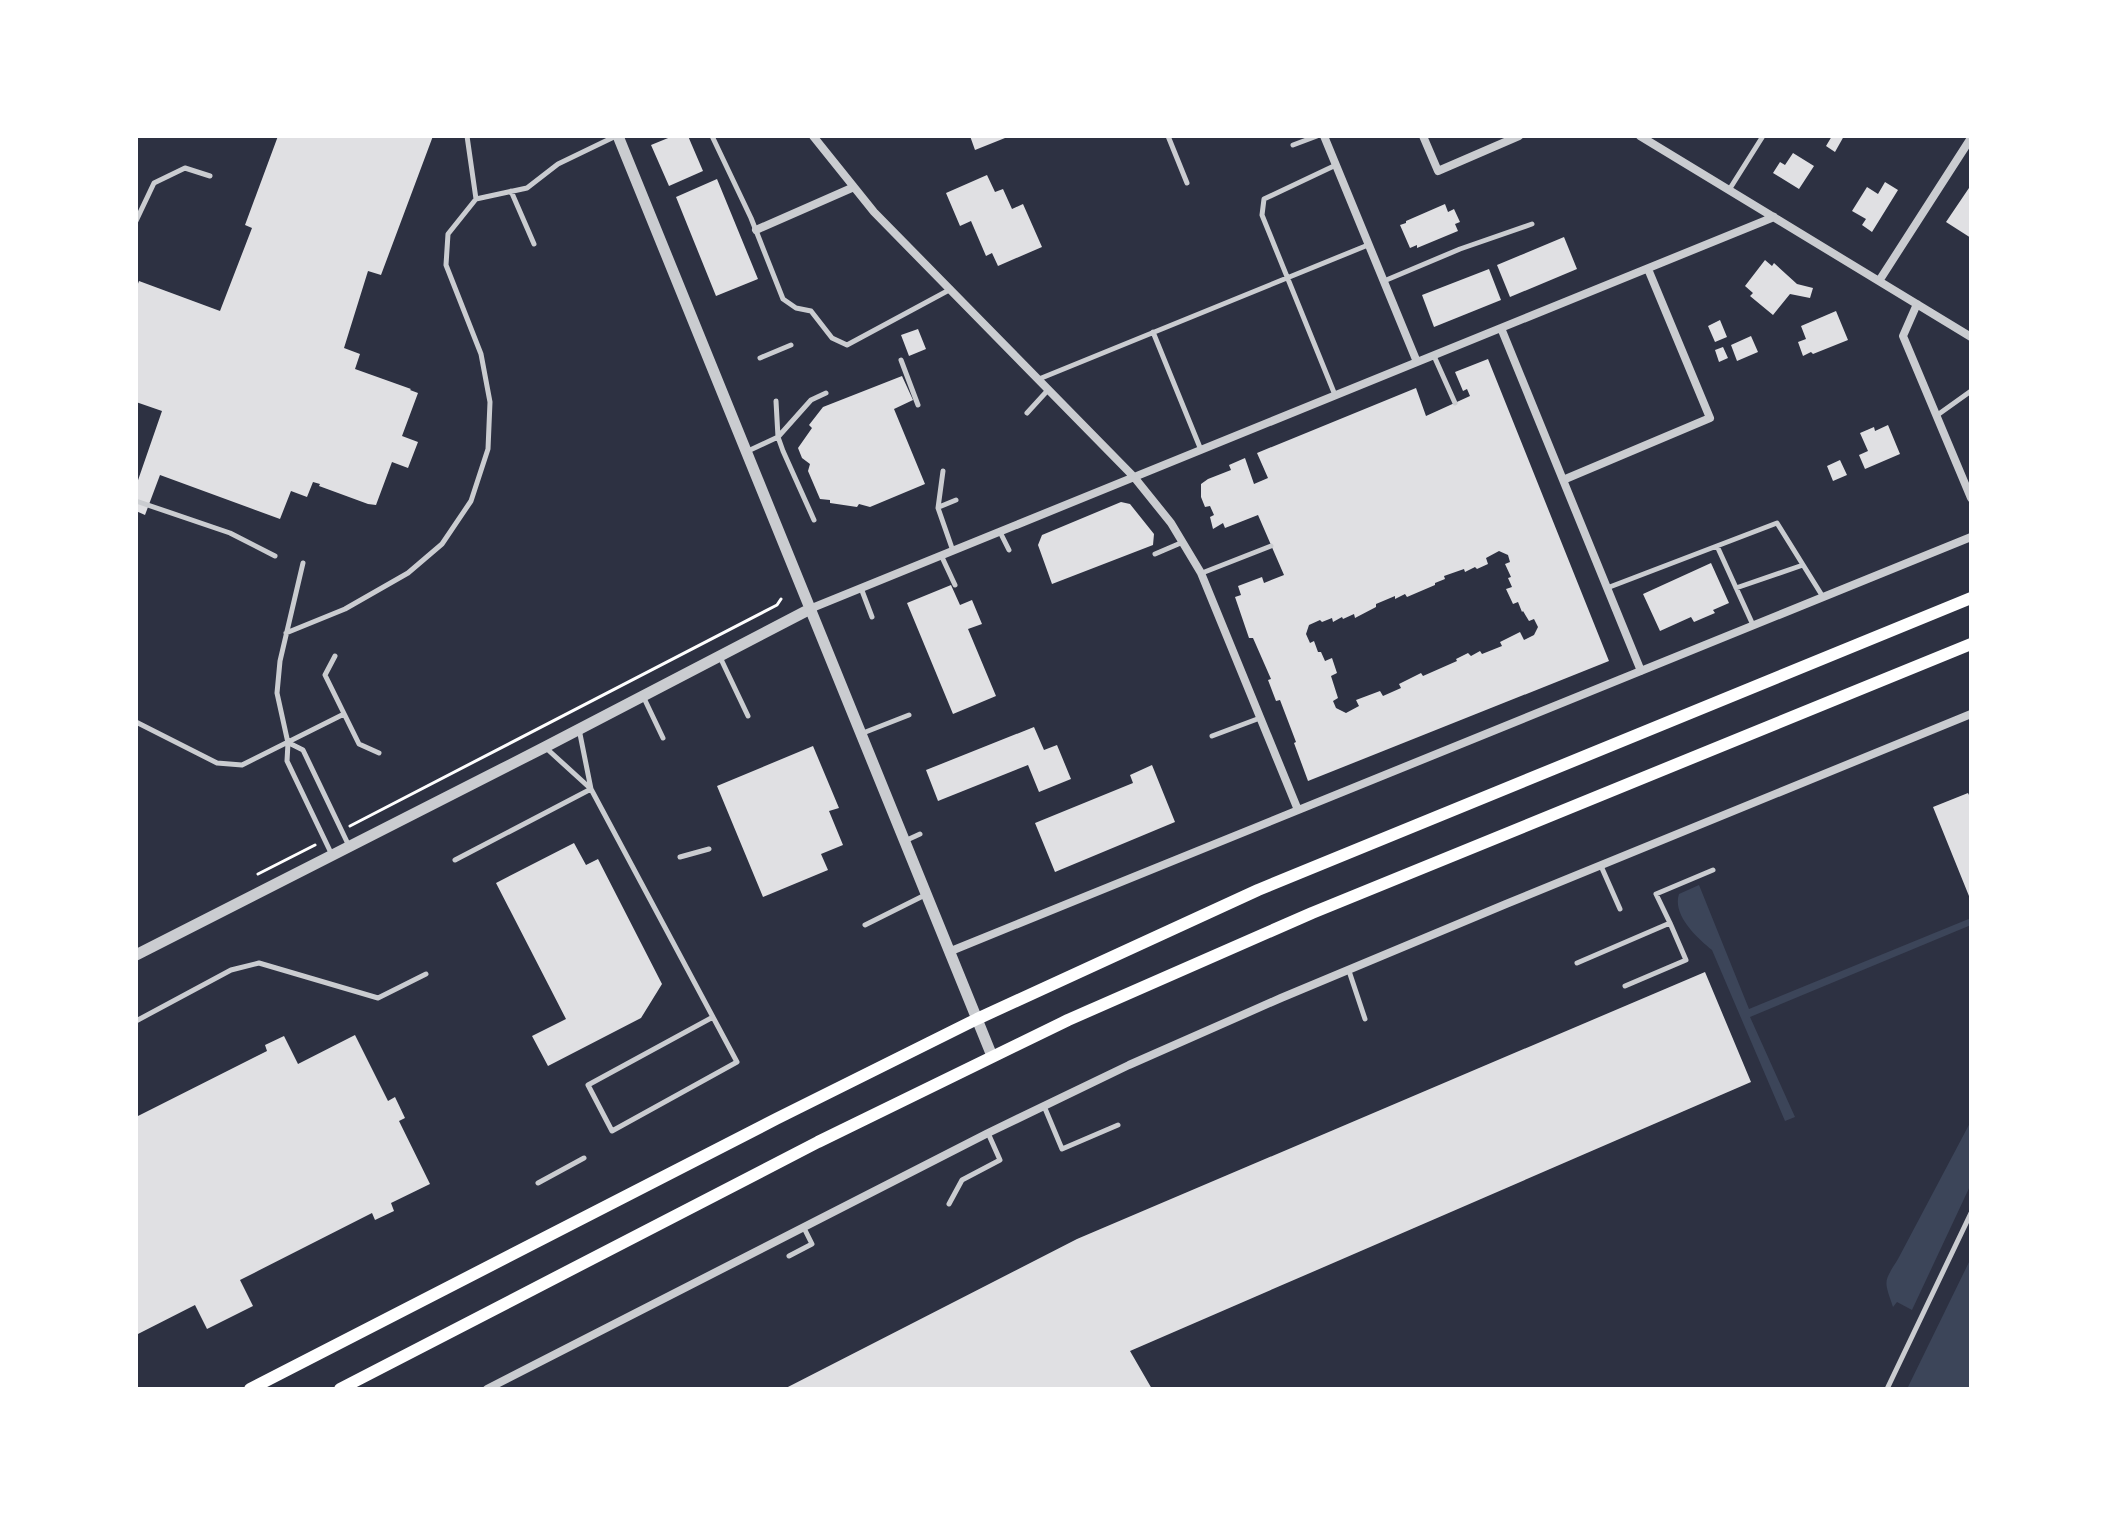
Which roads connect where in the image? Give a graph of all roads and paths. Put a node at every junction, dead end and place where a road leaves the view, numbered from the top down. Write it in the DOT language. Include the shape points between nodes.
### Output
graph roads {
  1 [pos="467,136"];
  2 [pos="618,136"];
  3 [pos="712,136"];
  4 [pos="813,136"];
  5 [pos="1168,136"];
  6 [pos="1317,136"];
  7 [pos="1324,136"];
  8 [pos="1423,136"];
  9 [pos="1519,136"];
  10 [pos="1640,136"];
  11 [pos="1763,136"];
  12 [pos="1971,138"];
  13 [pos="1293,145"];
  14 [pos="1336,165"];
  15 [pos="210,176"];
  16 [pos="1187,183"];
  17 [pos="854,187"];
  18 [pos="1729,190"];
  19 [pos="511,191"];
  20 [pos="476,199"];
  21 [pos="1774,217"];
  22 [pos="136,221"];
  23 [pos="1532,224"];
  24 [pos="756,230"];
  25 [pos="534,244"];
  26 [pos="1369,244"];
  27 [pos="1648,269"];
  28 [pos="1287,277"];
  29 [pos="1384,281"];
  30 [pos="1879,281"];
  31 [pos="951,289"];
  32 [pos="1917,304"];
  33 [pos="1501,328"];
  34 [pos="1153,332"];
  35 [pos="1971,337"];
  36 [pos="791,345"];
  37 [pos="1434,356"];
  38 [pos="760,358"];
  39 [pos="901,360"];
  40 [pos="1417,362"];
  41 [pos="1039,379"];
  42 [pos="1049,389"];
  43 [pos="1971,391"];
  44 [pos="826,393"];
  45 [pos="1336,395"];
  46 [pos="776,401"];
  47 [pos="1455,403"];
  48 [pos="918,405"];
  49 [pos="1027,413"];
  50 [pos="1936,416"];
  51 [pos="778,437"];
  52 [pos="1201,450"];
  53 [pos="747,451"];
  54 [pos="943,471"];
  55 [pos="1134,477"];
  56 [pos="1563,480"];
  57 [pos="1970,495"];
  58 [pos="956,500"];
  59 [pos="136,501"];
  60 [pos="938,508"];
  61 [pos="814,520"];
  62 [pos="1000,531"];
  63 [pos="1971,537"];
  64 [pos="1183,542"];
  65 [pos="1271,546"];
  66 [pos="1717,546"];
  67 [pos="1009,550"];
  68 [pos="953,551"];
  69 [pos="1155,554"];
  70 [pos="941,555"];
  71 [pos="275,556"];
  72 [pos="303,563"];
  73 [pos="1803,565"];
  74 [pos="1201,573"];
  75 [pos="955,585"];
  76 [pos="861,588"];
  77 [pos="1607,588"];
  78 [pos="1736,588"];
  79 [pos="1823,597"];
  80 [pos="1971,598"];
  81 [pos="781,599"];
  82 [pos="812,608"];
  83 [pos="872,617"];
  84 [pos="1753,625"];
  85 [pos="286,633"];
  86 [pos="1971,644"];
  87 [pos="719,655"];
  88 [pos="335,656"];
  89 [pos="1641,671"];
  90 [pos="643,695"];
  91 [pos="344,714"];
  92 [pos="1971,714"];
  93 [pos="909,715"];
  94 [pos="748,716"];
  95 [pos="1260,718"];
  96 [pos="136,722"];
  97 [pos="579,729"];
  98 [pos="862,734"];
  99 [pos="1212,736"];
  100 [pos="663,738"];
  101 [pos="288,743"];
  102 [pos="545,747"];
  103 [pos="379,753"];
  104 [pos="591,789"];
  105 [pos="1298,810"];
  106 [pos="342,831"];
  107 [pos="920,834"];
  108 [pos="325,840"];
  109 [pos="906,840"];
  110 [pos="349,846"];
  111 [pos="709,849"];
  112 [pos="332,855"];
  113 [pos="680,857"];
  114 [pos="455,860"];
  115 [pos="1601,865"];
  116 [pos="1713,870"];
  117 [pos="257,875"];
  118 [pos="928,894"];
  119 [pos="1620,909"];
  120 [pos="1670,923"];
  121 [pos="865,925"];
  122 [pos="951,951"];
  123 [pos="136,955"];
  124 [pos="1577,963"];
  125 [pos="1348,970"];
  126 [pos="426,974"];
  127 [pos="1625,986"];
  128 [pos="713,1017"];
  129 [pos="977,1019"];
  130 [pos="1365,1019"];
  131 [pos="136,1021"];
  132 [pos="992,1056"];
  133 [pos="1044,1105"];
  134 [pos="1118,1125"];
  135 [pos="988,1133"];
  136 [pos="584,1158"];
  137 [pos="538,1183"];
  138 [pos="949,1204"];
  139 [pos="1971,1213"];
  140 [pos="804,1227"];
  141 [pos="789,1256"];
  142 [pos="250,1389"];
  143 [pos="340,1389"];
  144 [pos="487,1389"];
  145 [pos="1887,1389"];
  1 -- 20 [label="lane"];
  2 -- 19 [label="lane" via="558,164 527,188"];
  2 -- 53 [label="street"];
  3 -- 24 [label="lane"];
  4 -- 17 [label="street"];
  5 -- 16 [label="lane"];
  6 -- 13 [label="lane"];
  7 -- 14 [label="street"];
  8 -- 9 [label="street" via="1438,171"];
  10 -- 18 [label="street"];
  11 -- 18 [label="lane"];
  12 -- 30 [label="street"];
  14 -- 26 [label="street"];
  14 -- 28 [label="lane" via="1264,199 1262,215"];
  15 -- 22 [label="lane" via="185,168 154,183"];
  17 -- 24 [label="street"];
  17 -- 31 [label="street"];
  18 -- 21 [label="street"];
  19 -- 20 [label="lane"];
  19 -- 25 [label="lane"];
  20 -- 85 [label="lane" via="448,234 446,265 481,354 490,402 488,449 471,501 442,544 408,573 345,609"];
  21 -- 27 [label="street"];
  21 -- 30 [label="street"];
  23 -- 29 [label="lane"];
  24 -- 31 [label="lane" via="783,299 811,311 842,344"];
  26 -- 28 [label="lane"];
  26 -- 29 [label="street"];
  27 -- 33 [label="street"];
  27 -- 56 [label="street" via="1710,418"];
  28 -- 34 [label="lane"];
  28 -- 45 [label="lane"];
  29 -- 40 [label="street"];
  30 -- 32 [label="street"];
  31 -- 41 [label="street"];
  32 -- 35 [label="street"];
  32 -- 50 [label="street" via="1903,336"];
  33 -- 37 [label="street"];
  33 -- 56 [label="street"];
  34 -- 41 [label="lane"];
  34 -- 52 [label="lane"];
  36 -- 38 [label="lane"];
  37 -- 40 [label="street"];
  37 -- 47 [label="lane"];
  39 -- 48 [label="lane"];
  40 -- 45 [label="street"];
  41 -- 42 [label="street"];
  42 -- 49 [label="lane"];
  42 -- 55 [label="street"];
  43 -- 50 [label="lane"];
  44 -- 51 [label="lane" via="811,400"];
  45 -- 52 [label="street"];
  46 -- 51 [label="lane"];
  50 -- 57 [label="street"];
  51 -- 53 [label="lane"];
  51 -- 61 [label="lane"];
  52 -- 55 [label="street"];
  53 -- 82 [label="street"];
  54 -- 60 [label="lane"];
  55 -- 62 [label="street"];
  55 -- 64 [label="street"];
  56 -- 77 [label="street"];
  58 -- 60 [label="lane"];
  59 -- 71 [label="lane" via="230,533"];
  60 -- 68 [label="lane"];
  62 -- 67 [label="lane"];
  62 -- 68 [label="street"];
  63 -- 79 [label="street"];
  64 -- 69 [label="lane"];
  64 -- 74 [label="street"];
  65 -- 74 [label="lane"];
  66 -- 73 [label="lane" via="1777,523"];
  66 -- 77 [label="lane"];
  66 -- 78 [label="lane"];
  68 -- 70 [label="street"];
  70 -- 75 [label="lane"];
  70 -- 76 [label="street"];
  72 -- 85 [label="lane"];
  73 -- 78 [label="lane"];
  73 -- 79 [label="lane"];
  74 -- 95 [label="street"];
  76 -- 82 [label="street"];
  76 -- 83 [label="lane"];
  77 -- 89 [label="street"];
  78 -- 84 [label="lane"];
  79 -- 84 [label="street"];
  80 -- 129 [label="main road" via="1258,890"];
  81 -- 106 [label="path"];
  82 -- 87 [label="street"];
  82 -- 98 [label="street"];
  84 -- 89 [label="street"];
  85 -- 101 [label="lane" via="277,693"];
  86 -- 132 [label="main road" via="1312,913"];
  87 -- 90 [label="street"];
  87 -- 94 [label="lane"];
  88 -- 91 [label="lane" via="325,675"];
  89 -- 105 [label="street"];
  90 -- 97 [label="street"];
  90 -- 100 [label="lane"];
  91 -- 101 [label="lane"];
  91 -- 103 [label="lane" via="359,744"];
  92 -- 115 [label="street"];
  93 -- 98 [label="lane"];
  95 -- 99 [label="lane"];
  95 -- 105 [label="street"];
  96 -- 101 [label="lane" via="217,763 242,765"];
  97 -- 102 [label="street"];
  97 -- 104 [label="lane"];
  98 -- 109 [label="street"];
  101 -- 106 [label="lane" via="303,750"];
  101 -- 108 [label="lane" via="287,761"];
  102 -- 104 [label="lane"];
  102 -- 110 [label="street"];
  104 -- 114 [label="lane"];
  104 -- 128 [label="lane"];
  105 -- 122 [label="street"];
  106 -- 110 [label="lane"];
  107 -- 109 [label="lane"];
  108 -- 112 [label="lane"];
  108 -- 117 [label="path"];
  109 -- 118 [label="street"];
  110 -- 112 [label="street"];
  111 -- 113 [label="lane"];
  112 -- 123 [label="street"];
  115 -- 119 [label="lane"];
  115 -- 125 [label="street"];
  116 -- 120 [label="lane" via="1656,894"];
  118 -- 121 [label="lane"];
  118 -- 122 [label="street"];
  120 -- 124 [label="lane"];
  120 -- 127 [label="lane" via="1686,960"];
  122 -- 129 [label="street"];
  125 -- 130 [label="lane"];
  125 -- 133 [label="street"];
  126 -- 131 [label="lane" via="378,998 259,963 231,970"];
  128 -- 128 [label="lane" via="737,1062 612,1131 588,1085"];
  129 -- 132 [label="street"];
  129 -- 142 [label="main road"];
  132 -- 143 [label="main road"];
  133 -- 134 [label="lane" via="1062,1149"];
  133 -- 135 [label="street"];
  135 -- 138 [label="lane" via="1000,1160 962,1180"];
  135 -- 140 [label="street"];
  136 -- 137 [label="lane"];
  139 -- 145 [label="lane"];
  140 -- 141 [label="lane" via="812,1244"];
  140 -- 144 [label="street"];
}
